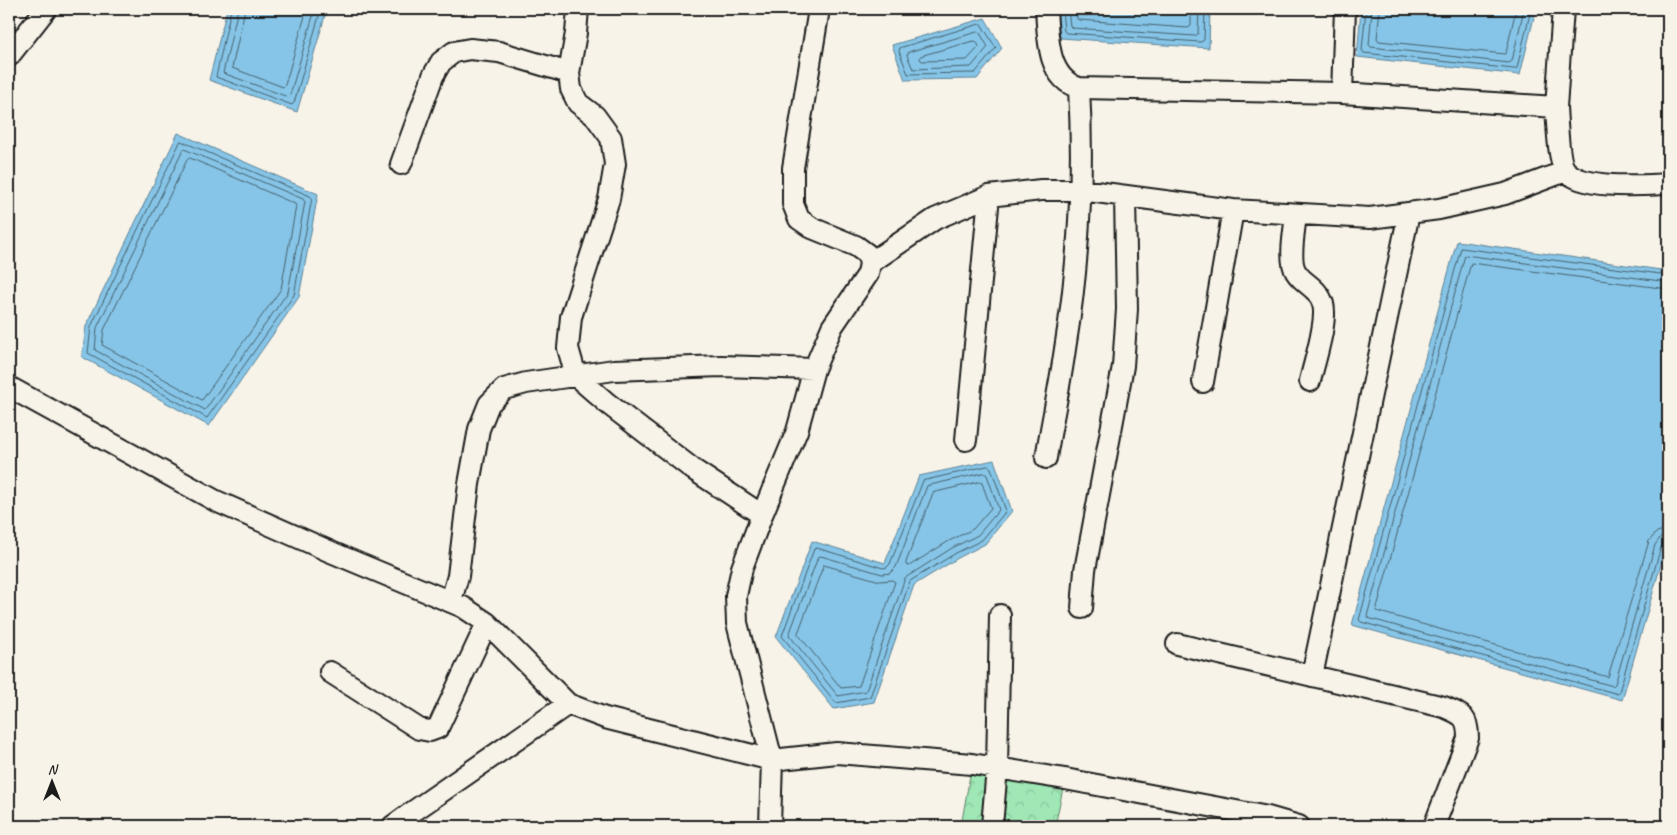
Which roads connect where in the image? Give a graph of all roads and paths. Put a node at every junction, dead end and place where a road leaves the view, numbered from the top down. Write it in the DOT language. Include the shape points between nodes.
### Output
graph roads {
  1 [pos="46,9"];
  2 [pos="578,9"];
  3 [pos="818,9"];
  4 [pos="1046,9"];
  5 [pos="1345,9"];
  6 [pos="1563,9"];
  7 [pos="9,56"];
  8 [pos="569,73"];
  9 [pos="1080,88"];
  10 [pos="1342,93"];
  11 [pos="1556,107"];
  12 [pos="401,164"];
  13 [pos="1566,171"];
  14 [pos="1668,184"];
  15 [pos="1081,190"];
  16 [pos="988,196"];
  17 [pos="1126,196"];
  18 [pos="1233,210"];
  19 [pos="1408,213"];
  20 [pos="1296,214"];
  21 [pos="870,262"];
  22 [pos="814,369"];
  23 [pos="576,376"];
  24 [pos="1310,381"];
  25 [pos="1203,382"];
  26 [pos="9,387"];
  27 [pos="966,440"];
  28 [pos="1046,458"];
  29 [pos="762,515"];
  30 [pos="451,601"];
  31 [pos="1082,608"];
  32 [pos="1000,615"];
  33 [pos="487,623"];
  34 [pos="1177,644"];
  35 [pos="330,672"];
  36 [pos="1312,676"];
  37 [pos="568,704"];
  38 [pos="772,760"];
  39 [pos="997,768"];
  40 [pos="1293,825"];
  41 [pos="393,826"];
  42 [pos="770,826"];
  43 [pos="992,826"];
  44 [pos="1434,826"];
  1 -- 7 [label="street"];
  2 -- 8 [label="street"];
  3 -- 21 [label="street" via="792,168 792,204 799,219 812,228 856,246 867,254"];
  4 -- 9 [label="street" via="1055,67 1069,85"];
  5 -- 10 [label="street"];
  6 -- 11 [label="street"];
  8 -- 12 [label="street" via="499,52 470,49 454,52 441,62 433,76"];
  8 -- 23 [label="street" via="571,89 578,103 594,116 611,138 615,164 610,199 570,317 568,348"];
  9 -- 10 [label="street"];
  9 -- 15 [label="street"];
  10 -- 11 [label="street"];
  11 -- 13 [label="street" via="1561,158"];
  13 -- 14 [label="street" via="1577,179 1595,184"];
  13 -- 19 [label="street" via="1504,194"];
  15 -- 16 [label="street" via="1041,190"];
  15 -- 17 [label="street"];
  15 -- 28 [label="street" via="1078,248 1065,348"];
  16 -- 21 [label="street" via="935,219"];
  16 -- 27 [label="street"];
  17 -- 18 [label="street"];
  17 -- 31 [label="street" via="1127,309 1123,366 1085,570"];
  18 -- 20 [label="street"];
  18 -- 25 [label="street"];
  19 -- 20 [label="street" via="1370,218"];
  19 -- 36 [label="street"];
  20 -- 24 [label="street" via="1292,259 1296,272 1316,292 1323,305 1324,321"];
  21 -- 22 [label="street" via="868,274 832,327"];
  22 -- 23 [label="street" via="664,367"];
  22 -- 29 [label="street" via="797,431"];
  23 -- 29 [label="street" via="694,470"];
  23 -- 30 [label="street" via="504,389 489,404 477,438 458,576"];
  26 -- 30 [label="street" via="216,501"];
  29 -- 38 [label="street" via="742,568 736,596 737,623"];
  30 -- 33 [label="street"];
  32 -- 39 [label="street"];
  33 -- 35 [label="street" via="438,728 430,732 419,729"];
  33 -- 37 [label="street"];
  34 -- 36 [label="street"];
  36 -- 44 [label="street" via="1462,714 1468,726 1468,738"];
  37 -- 38 [label="street" via="605,718"];
  37 -- 41 [label="street"];
  38 -- 39 [label="street" via="837,753"];
  38 -- 42 [label="street"];
  39 -- 40 [label="street" via="1268,817"];
  39 -- 43 [label="street"];
}
